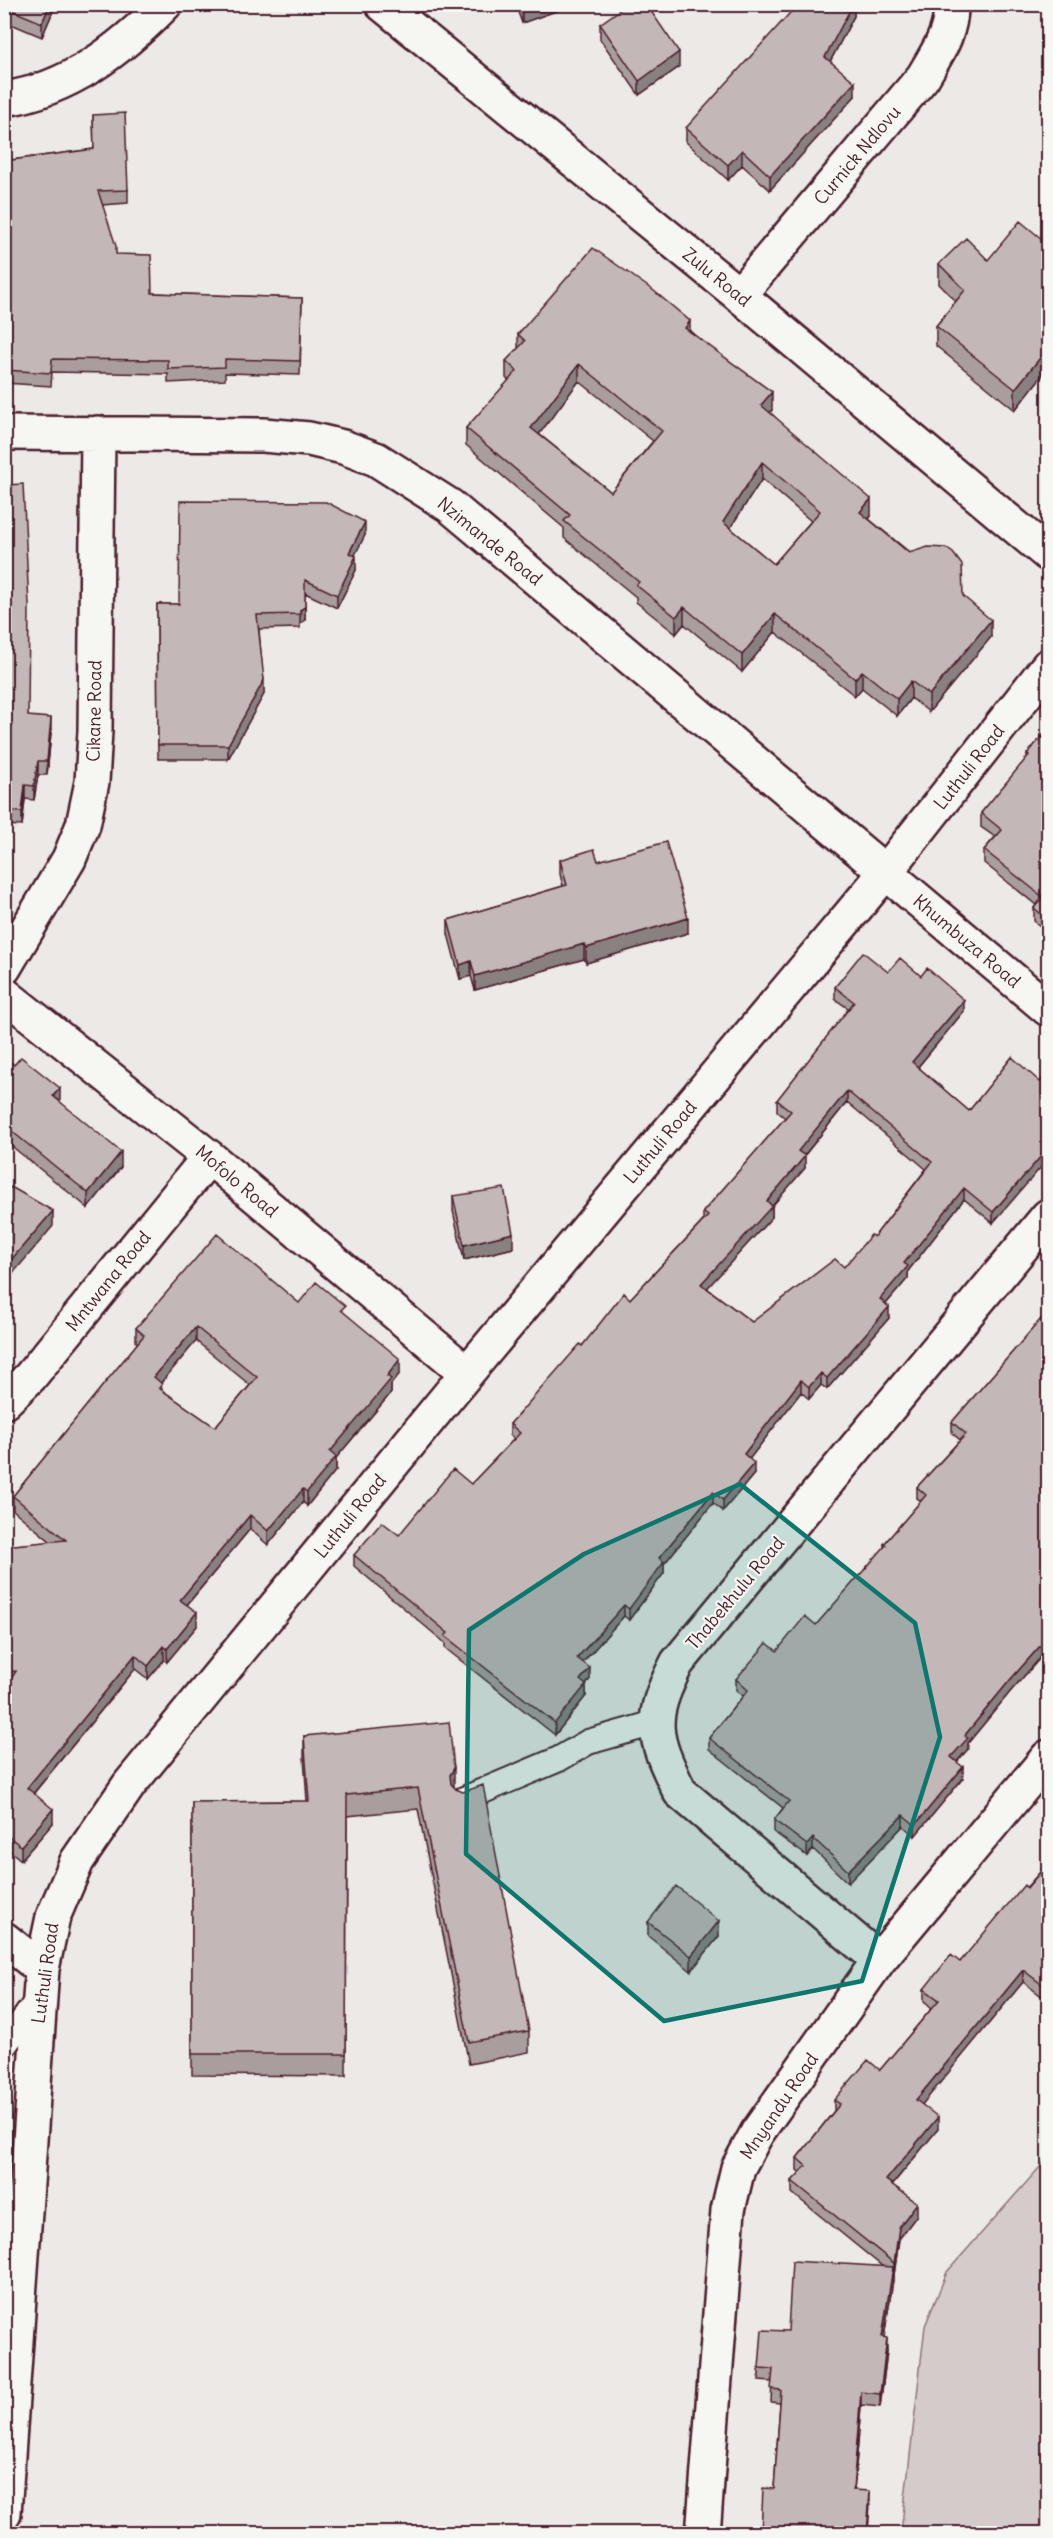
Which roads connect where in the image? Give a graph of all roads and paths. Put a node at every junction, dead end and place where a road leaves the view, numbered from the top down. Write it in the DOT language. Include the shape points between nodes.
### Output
graph roads {
  1 [pos="165,4"];
  2 [pos="382,4"];
  3 [pos="951,4"];
  4 [pos="4,99"];
  5 [pos="739,295"];
  6 [pos="4,433"];
  7 [pos="98,433"];
  8 [pos="1048,554"];
  9 [pos="1048,666"];
  10 [pos="885,873"];
  11 [pos="4,968"];
  12 [pos="4,993"];
  13 [pos="1048,1009"];
  14 [pos="208,1157"];
  15 [pos="1048,1216"];
  16 [pos="467,1373"];
  17 [pos="4,1402"];
  18 [pos="655,1723"];
  19 [pos="1048,1757"];
  20 [pos="464,1799"];
  21 [pos="4,1939"];
  22 [pos="879,1960"];
  23 [pos="40,1983"];
  24 [pos="4,2046"];
  25 [pos="4,2513"];
  26 [pos="703,2534"];
  1 -- 4 [label="street" via="137,33 99,62 35,93"];
  2 -- 5 [label="street, Zulu Road"];
  3 -- 5 [label="street, Curnick Ndlovu" via="951,22 942,46 923,76"];
  5 -- 8 [label="street, Zulu Road"];
  6 -- 7 [label="street, Nzimande Road"];
  7 -- 10 [label="street, Nzimande Road" via="263,435 343,447 376,459 450,506"];
  7 -- 11 [label="street, Cikane Road" via="92,782 84,825 69,859"];
  9 -- 10 [label="street, Luthuli Road"];
  10 -- 13 [label="street, Khumbuza Road"];
  10 -- 16 [label="street, Luthuli Road"];
  12 -- 14 [label="street, Mofolo Road"];
  14 -- 16 [label="street, Mofolo Road"];
  14 -- 17 [label="street, Mntwana Road" via="30,1377"];
  15 -- 18 [label="street, Thabekhulu Road" via="678,1662 661,1695"];
  16 -- 23 [label="street, Luthuli Road" via="129,1785 77,1861 53,1917"];
  18 -- 20 [label="lane" via="588,1742 559,1760"];
  18 -- 22 [label="street, Thabekhulu Road" via="663,1758 680,1792"];
  19 -- 22 [label="street, Mnyandu Road"];
  21 -- 23 [label="street"];
  22 -- 26 [label="street, Mnyandu Road" via="757,2133 738,2168 728,2210"];
  23 -- 24 [label="lane"];
  23 -- 25 [label="street, Luthuli Road"];
}
